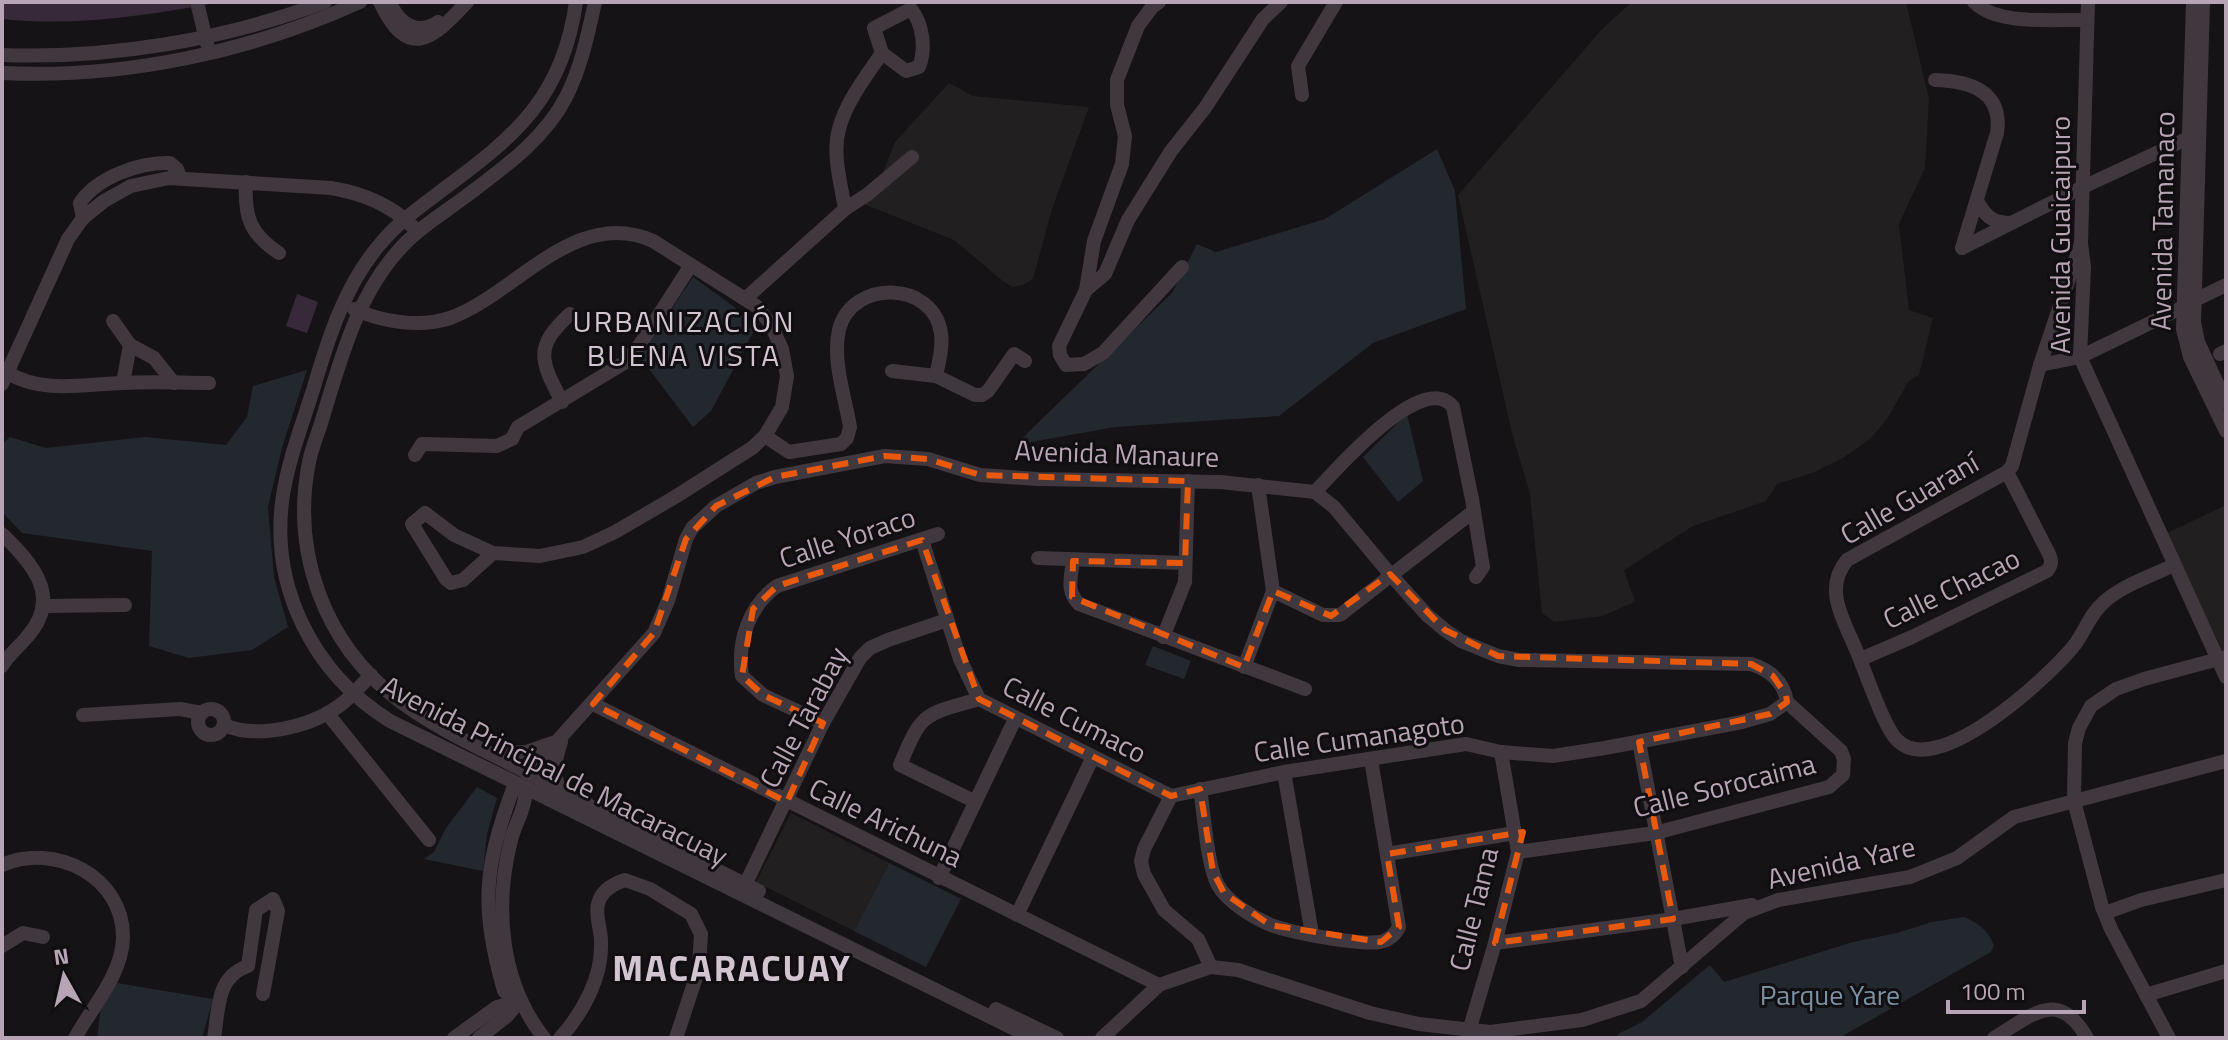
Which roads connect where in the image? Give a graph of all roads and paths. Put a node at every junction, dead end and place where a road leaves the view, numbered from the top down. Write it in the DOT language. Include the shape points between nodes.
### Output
graph roads {
  1 [pos="197,2"];
  2 [pos="325,2"];
  3 [pos="380,2"];
  4 [pos="457,2"];
  5 [pos="467,2"];
  6 [pos="576,2"];
  7 [pos="595,2"];
  8 [pos="1159,2"];
  9 [pos="1281,2"];
  10 [pos="1336,2"];
  11 [pos="1974,2"];
  12 [pos="2088,2"];
  13 [pos="2193,2"];
  14 [pos="2203,2"];
  15 [pos="355,4"];
  16 [pos="392,10"];
  17 [pos="2087,20"];
  18 [pos="203,28"];
  19 [pos="209,52"];
  20 [pos="882,53"];
  21 [pos="2,55"];
  22 [pos="2,73"];
  23 [pos="1935,80"];
  24 [pos="1302,95"];
  25 [pos="2195,135"];
  26 [pos="912,157"];
  27 [pos="246,182"];
  28 [pos="2083,187"];
  29 [pos="1977,201"];
  30 [pos="845,209"];
  31 [pos="405,219"];
  32 [pos="2012,223"];
  33 [pos="418,232"];
  34 [pos="2081,243"];
  35 [pos="279,253"];
  36 [pos="691,265"];
  37 [pos="1182,267"];
  38 [pos="2226,285"];
  39 [pos="1086,290"];
  40 [pos="745,299"];
  41 [pos="343,304"];
  42 [pos="2189,304"];
  43 [pos="359,311"];
  44 [pos="570,314"];
  45 [pos="113,321"];
  46 [pos="130,345"];
  47 [pos="2080,357"];
  48 [pos="1025,361"];
  49 [pos="2040,365"];
  50 [pos="892,371"];
  51 [pos="936,376"];
  52 [pos="5,379"];
  53 [pos="123,383"];
  54 [pos="174,383"];
  55 [pos="209,383"];
  56 [pos="562,402"];
  57 [pos="2226,403"];
  58 [pos="2226,431"];
  59 [pos="765,436"];
  60 [pos="415,455"];
  61 [pos="2007,472"];
  62 [pos="1188,481"];
  63 [pos="1258,485"];
  64 [pos="1315,492"];
  65 [pos="1474,511"];
  66 [pos="2,534"];
  67 [pos="938,534"];
  68 [pos="922,540"];
  69 [pos="493,553"];
  70 [pos="1038,558"];
  71 [pos="1073,561"];
  72 [pos="1185,563"];
  73 [pos="2174,565"];
  74 [pos="1390,574"];
  75 [pos="1476,577"];
  76 [pos="1273,591"];
  77 [pos="125,605"];
  78 [pos="43,606"];
  79 [pos="947,620"];
  80 [pos="1163,637"];
  81 [pos="5,656"];
  82 [pos="2222,657"];
  83 [pos="1861,659"];
  84 [pos="1244,667"];
  85 [pos="371,675"];
  86 [pos="2226,677"];
  87 [pos="1305,689"];
  88 [pos="353,694"];
  89 [pos="979,699"];
  90 [pos="1787,702"];
  91 [pos="593,704"];
  92 [pos="327,713"];
  93 [pos="83,715"];
  94 [pos="1015,719"];
  95 [pos="823,723"];
  96 [pos="562,736"];
  97 [pos="1639,742"];
  98 [pos="1501,752"];
  99 [pos="490,753"];
  100 [pos="1093,757"];
  101 [pos="1371,760"];
  102 [pos="2226,761"];
  103 [pos="489,771"];
  104 [pos="1284,772"];
  105 [pos="527,781"];
  106 [pos="1200,789"];
  107 [pos="565,793"];
  108 [pos="1171,796"];
  109 [pos="549,799"];
  110 [pos="974,801"];
  111 [pos="2074,801"];
  112 [pos="787,802"];
  113 [pos="513,809"];
  114 [pos="1515,833"];
  115 [pos="1655,833"];
  116 [pos="429,840"];
  117 [pos="1518,852"];
  118 [pos="1387,854"];
  119 [pos="2,865"];
  120 [pos="939,878"];
  121 [pos="2226,880"];
  122 [pos="745,885"];
  123 [pos="1778,900"];
  124 [pos="2105,913"];
  125 [pos="1017,915"];
  126 [pos="1673,919"];
  127 [pos="1312,934"];
  128 [pos="43,937"];
  129 [pos="1495,943"];
  130 [pos="2,946"];
  131 [pos="1211,967"];
  132 [pos="1682,967"];
  133 [pos="2226,971"];
  134 [pos="1159,985"];
  135 [pos="263,994"];
  136 [pos="2146,995"];
  137 [pos="519,1001"];
  138 [pos="1124,1019"];
  139 [pos="1469,1031"];
  140 [pos="2167,1032"];
  141 [pos="1521,1033"];
  142 [pos="682,1036"];
  143 [pos="75,1038"];
  144 [pos="214,1038"];
  145 [pos="454,1038"];
  146 [pos="479,1038"];
  147 [pos="544,1038"];
  148 [pos="560,1038"];
  149 [pos="1033,1038"];
  150 [pos="1057,1038"];
  151 [pos="1092,1038"];
  152 [pos="1102,1038"];
  153 [pos="1118,1038"];
  154 [pos="1994,1038"];
  155 [pos="2087,1038"];
  1 -- 18 [label="street"];
  2 -- 18 [label="street" via="284,18"];
  3 -- 16 [label="street"];
  4 -- 16 [label="street" via="430,27 411,26"];
  5 -- 16 [label="street" via="439,31 423,38 402,35"];
  6 -- 31 [label="street, Avenida Principal de Macaracuay" via="561,62 533,112 494,151"];
  7 -- 33 [label="street, Avenida Principal de Macaracuay" via="581,59 556,114 521,153"];
  8 -- 39 [label="street" via="1138,26 1117,80 1125,136 1122,164 1094,241"];
  9 -- 39 [label="street" via="1263,19 1171,151 1128,220 1105,274"];
  10 -- 24 [label="street" via="1298,66"];
  11 -- 17 [label="street" via="1988,13 2006,17"];
  12 -- 17 [label="street, Avenida Guaicaipuro"];
  13 -- 25 [label="street, Avenida Tamanaco"];
  14 -- 25 [label="street, Avenida Tamanaco"];
  15 -- 16 [label="street"];
  15 -- 19 [label="street"];
  17 -- 28 [label="street, Avenida Guaicaipuro"];
  18 -- 19 [label="street"];
  18 -- 21 [label="street" via="108,52"];
  19 -- 22 [label="street" via="115,70"];
  20 -- 30 [label="street" via="839,129"];
  23 -- 29 [label="street" via="1971,84 1987,96 1998,115"];
  25 -- 28 [label="street"];
  25 -- 42 [label="street, Avenida Tamanaco"];
  26 -- 30 [label="street"];
  27 -- 31 [label="street" via="350,191"];
  27 -- 35 [label="street" via="246,213 252,226 261,241"];
  27 -- 52 [label="street" via="180,177 131,186 83,218 68,239"];
  28 -- 32 [label="street"];
  28 -- 34 [label="street, Avenida Guaicaipuro"];
  29 -- 32 [label="street" via="1988,218"];
  29 -- 32 [label="street" via="1962,248"];
  30 -- 40 [label="street"];
  31 -- 33 [label="street"];
  31 -- 41 [label="street, Avenida Principal de Macaracuay" via="374,251"];
  33 -- 43 [label="street, Avenida Principal de Macaracuay" via="386,266"];
  34 -- 47 [label="street, Avenida Guaicaipuro"];
  34 -- 49 [label="street, Calle Guaraní"];
  36 -- 40 [label="street"];
  36 -- 43 [label="street" via="646,238 610,233 576,242 451,317 420,323"];
  36 -- 56 [label="street" via="624,363"];
  37 -- 39 [label="street" via="1103,353 1084,364 1066,365 1059,346"];
  38 -- 42 [label="street"];
  40 -- 59 [label="street" via="770,323 787,376 782,407"];
  41 -- 43 [label="street"];
  41 -- 88 [label="street, Avenida Principal de Macaracuay" via="293,448 281,538 298,620"];
  42 -- 47 [label="street"];
  42 -- 57 [label="street, Avenida Tamanaco" via="2198,342"];
  42 -- 58 [label="street, Avenida Tamanaco" via="2186,347"];
  43 -- 85 [label="street, Avenida Principal de Macaracuay" via="309,464 305,528 323,608 341,640"];
  44 -- 56 [label="street" via="553,330 545,348 545,367"];
  45 -- 46 [label="street"];
  46 -- 53 [label="street"];
  46 -- 54 [label="street" via="154,358"];
  47 -- 49 [label="street"];
  47 -- 73 [label="street, Avenida Guaicaipuro"];
  48 -- 51 [label="street" via="1014,354 982,395"];
  49 -- 61 [label="street, Calle Guaraní"];
  50 -- 51 [label="street"];
  51 -- 59 [label="street" via="938,319 919,298 876,294 850,308 839,331 847,438 841,444 789,452"];
  52 -- 53 [label="street" via="60,387"];
  53 -- 54 [label="street"];
  54 -- 55 [label="street"];
  56 -- 60 [label="street" via="497,446 422,444"];
  59 -- 69 [label="street" via="698,483 583,547 540,556"];
  61 -- 83 [label="street, Calle Guaraní" via="1847,560 1835,598"];
  61 -- 83 [label="street, Calle Chacao" via="2049,554 2047,571"];
  62 -- 63 [label="street, Avenida Manaure"];
  62 -- 72 [label="street"];
  62 -- 91 [label="street, Avenida Manaure" via="980,475 928,459 885,456 756,483 716,506 692,528 654,633"];
  63 -- 64 [label="street, Avenida Manaure"];
  63 -- 76 [label="street"];
  64 -- 65 [label="street" via="1396,413 1441,398 1453,407"];
  64 -- 74 [label="street"];
  65 -- 74 [label="street"];
  65 -- 75 [label="street" via="1483,567"];
  66 -- 78 [label="street" via="36,572"];
  67 -- 68 [label="street, Calle Yoraco"];
  68 -- 79 [label="street, Calle Cumaco"];
  68 -- 95 [label="street, Calle Yoraco" via="777,586 753,609 742,676 763,695"];
  69 -- 69 [label="street" via="454,535 425,513 412,524 451,583 463,580"];
  70 -- 71 [label="street"];
  71 -- 72 [label="street"];
  71 -- 80 [label="street" via="1070,587 1079,604"];
  72 -- 80 [label="street" via="1185,582"];
  73 -- 82 [label="street, Avenida Guaicaipuro"];
  73 -- 83 [label="street, Calle Guaraní" via="2107,599 2074,645 2012,705 1931,750 1916,751 1895,739"];
  74 -- 76 [label="street" via="1340,615 1323,615"];
  74 -- 90 [label="street" via="1445,630 1498,656 1751,664 1782,685"];
  76 -- 84 [label="street"];
  77 -- 78 [label="street"];
  78 -- 81 [label="street" via="29,636"];
  79 -- 89 [label="street, Calle Cumaco"];
  79 -- 95 [label="street, Calle Tarabay" via="870,648 852,669"];
  80 -- 84 [label="street"];
  82 -- 86 [label="street, Avenida Guaicaipuro"];
  82 -- 111 [label="street" via="2099,698 2077,733"];
  84 -- 87 [label="street"];
  85 -- 88 [label="street"];
  85 -- 99 [label="street, Avenida Principal de Macaracuay" via="408,706"];
  88 -- 92 [label="street"];
  88 -- 103 [label="street, Avenida Principal de Macaracuay" via="402,728"];
  89 -- 94 [label="street, Calle Cumaco"];
  89 -- 110 [label="street" via="923,719 900,765"];
  90 -- 97 [label="street, Calle Cumanagoto" via="1770,714 1742,722"];
  90 -- 115 [label="street, Calle Sorocaima" via="1841,751 1845,767 1838,781 1814,792"];
  91 -- 96 [label="street, Avenida Manaure"];
  91 -- 112 [label="street, Calle Arichuna"];
  92 -- 93 [label="street" via="275,730 252,731 224,725 218,710 209,709"];
  92 -- 116 [label="street"];
  94 -- 100 [label="street, Calle Cumaco"];
  94 -- 110 [label="street"];
  95 -- 112 [label="street, Calle Tarabay"];
  96 -- 99 [label="street" via="537,750"];
  96 -- 105 [label="street, Avenida Manaure"];
  96 -- 107 [label="street" via="554,775"];
  97 -- 98 [label="street, Calle Cumanagoto" via="1553,756"];
  97 -- 115 [label="street"];
  98 -- 101 [label="street, Calle Cumanagoto" via="1466,744"];
  98 -- 114 [label="street, Calle Tama"];
  99 -- 105 [label="street, Avenida Principal de Macaracuay"];
  100 -- 108 [label="street, Calle Cumaco"];
  100 -- 125 [label="street"];
  101 -- 104 [label="street, Calle Cumanagoto"];
  101 -- 118 [label="street"];
  102 -- 111 [label="street, Avenida Yare"];
  103 -- 105 [label="street, Avenida Principal de Macaracuay"];
  103 -- 113 [label="street"];
  104 -- 106 [label="street, Calle Cumanagoto"];
  104 -- 127 [label="street"];
  105 -- 107 [label="street, Avenida Principal de Macaracuay"];
  105 -- 109 [label="street, Avenida Principal de Macaracuay"];
  105 -- 113 [label="street, Avenida Manaure" via="513,789"];
  106 -- 108 [label="street, Calle Cumanagoto"];
  106 -- 127 [label="street" via="1217,884 1270,925"];
  107 -- 122 [label="street, Avenida Principal de Macaracuay"];
  108 -- 131 [label="street" via="1144,849 1144,874 1164,910 1198,939"];
  109 -- 113 [label="street"];
  109 -- 149 [label="street, Avenida Principal de Macaracuay"];
  110 -- 120 [label="street"];
  111 -- 123 [label="street, Avenida Yare" via="2014,817 1957,858 1931,869 1889,882"];
  111 -- 124 [label="street"];
  112 -- 120 [label="street, Calle Arichuna"];
  112 -- 122 [label="street, Calle Tarabay"];
  113 -- 137 [label="street" via="489,872 488,915 504,991"];
  114 -- 117 [label="street, Calle Tama"];
  114 -- 118 [label="street"];
  115 -- 117 [label="street, Calle Sorocaima"];
  115 -- 126 [label="street"];
  117 -- 129 [label="street, Calle Tama"];
  118 -- 127 [label="street" via="1396,934 1373,942"];
  119 -- 143 [label="street" via="42,856 65,860 104,887 116,908 123,939 114,974"];
  120 -- 125 [label="street, Calle Arichuna"];
  121 -- 124 [label="street"];
  122 -- 150 [label="street, Avenida Principal de Macaracuay"];
  123 -- 126 [label="street"];
  123 -- 132 [label="street, Avenida Yare" via="1735,919"];
  124 -- 136 [label="street"];
  125 -- 134 [label="street, Calle Arichuna"];
  126 -- 129 [label="street"];
  126 -- 132 [label="street"];
  128 -- 130 [label="street" via="23,933"];
  129 -- 139 [label="street, Calle Tama"];
  131 -- 134 [label="street, Avenida Yare"];
  131 -- 139 [label="street, Avenida Yare" via="1238,970 1370,1013"];
  132 -- 141 [label="street, Avenida Yare" via="1641,1001"];
  133 -- 136 [label="street"];
  134 -- 138 [label="street, Avenida Yare"];
  135 -- 144 [label="street" via="278,911 273,899 256,910 248,966 229,975"];
  136 -- 140 [label="street"];
  137 -- 145 [label="street" via="497,1007"];
  137 -- 146 [label="street"];
  137 -- 147 [label="street"];
  138 -- 151 [label="street"];
  138 -- 152 [label="street, Avenida Yare"];
  138 -- 153 [label="street, Avenida Yare"];
  139 -- 141 [label="street, Avenida Yare"];
  142 -- 148 [label="street" via="699,968 701,934 691,914 625,880 603,893 597,906 602,946 597,971 581,1010"];
  154 -- 155 [label="street" via="2050,1008 2069,1015"];
}
